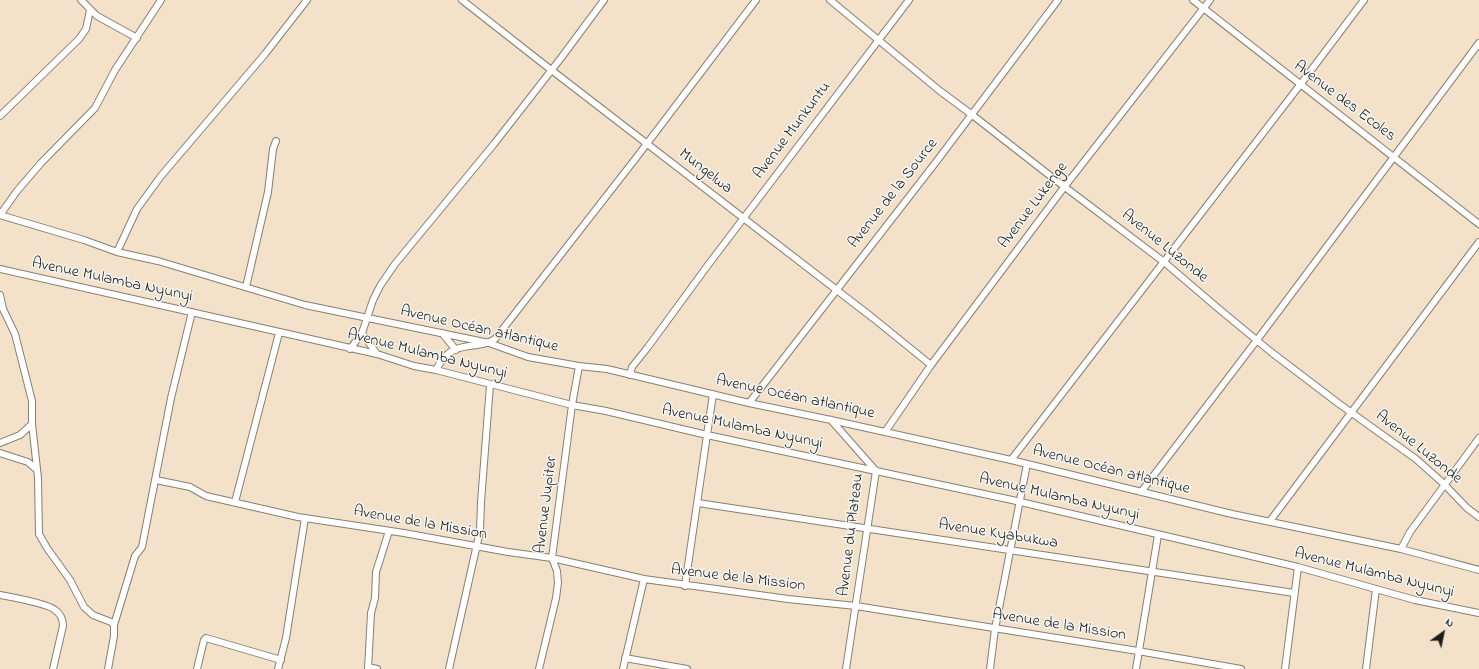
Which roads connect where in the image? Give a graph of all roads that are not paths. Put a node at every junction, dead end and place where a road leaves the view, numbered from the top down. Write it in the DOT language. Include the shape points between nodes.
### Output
graph roads {
  1 [pos="81,0"];
  2 [pos="161,0"];
  3 [pos="306,0"];
  4 [pos="462,0"];
  5 [pos="604,0"];
  6 [pos="756,0"];
  7 [pos="830,0"];
  8 [pos="909,0"];
  9 [pos="1058,0"];
  10 [pos="1193,0"];
  11 [pos="1210,0"];
  12 [pos="1364,0"];
  13 [pos="1204,9"];
  14 [pos="90,10"];
  15 [pos="137,38"];
  16 [pos="878,40"];
  17 [pos="1479,43"];
  18 [pos="552,70"];
  19 [pos="1300,85"];
  20 [pos="971,114"];
  21 [pos="0,116"];
  22 [pos="276,141"];
  23 [pos="647,144"];
  24 [pos="1394,157"];
  25 [pos="1065,186"];
  26 [pos="0,215"];
  27 [pos="743,218"];
  28 [pos="1479,224"];
  29 [pos="1479,242"];
  30 [pos="107,248"];
  31 [pos="117,252"];
  32 [pos="1164,262"];
  33 [pos="0,270"];
  34 [pos="246,287"];
  35 [pos="836,289"];
  36 [pos="0,295"];
  37 [pos="192,312"];
  38 [pos="366,318"];
  39 [pos="279,333"];
  40 [pos="362,333"];
  41 [pos="442,333"];
  42 [pos="1257,340"];
  43 [pos="489,343"];
  44 [pos="350,349"];
  45 [pos="456,350"];
  46 [pos="377,354"];
  47 [pos="931,365"];
  48 [pos="579,366"];
  49 [pos="436,370"];
  50 [pos="630,375"];
  51 [pos="490,385"];
  52 [pos="713,394"];
  53 [pos="749,402"];
  54 [pos="572,405"];
  55 [pos="1352,412"];
  56 [pos="831,420"];
  57 [pos="32,424"];
  58 [pos="885,432"];
  59 [pos="708,435"];
  60 [pos="1479,438"];
  61 [pos="0,443"];
  62 [pos="0,453"];
  63 [pos="1011,460"];
  64 [pos="1027,464"];
  65 [pos="37,470"];
  66 [pos="876,471"];
  67 [pos="156,480"];
  68 [pos="1444,484"];
  69 [pos="1141,492"];
  70 [pos="235,502"];
  71 [pos="1020,502"];
  72 [pos="698,503"];
  73 [pos="1479,517"];
  74 [pos="305,518"];
  75 [pos="1270,522"];
  76 [pos="868,527"];
  77 [pos="389,531"];
  78 [pos="1158,535"];
  79 [pos="477,547"];
  80 [pos="1401,549"];
  81 [pos="1010,550"];
  82 [pos="552,558"];
  83 [pos="1298,567"];
  84 [pos="1479,570"];
  85 [pos="1152,572"];
  86 [pos="644,579"];
  87 [pos="685,586"];
  88 [pos="1376,589"];
  89 [pos="1294,593"];
  90 [pos="0,594"];
  91 [pos="856,606"];
  92 [pos="1479,613"];
  93 [pos="114,625"];
  94 [pos="995,629"];
  95 [pos="1138,651"];
  96 [pos="625,658"];
  97 [pos="281,660"];
  98 [pos="368,668"];
  99 [pos="53,669"];
  100 [pos="108,669"];
  101 [pos="196,669"];
  102 [pos="278,669"];
  103 [pos="378,669"];
  104 [pos="449,669"];
  105 [pos="539,669"];
  106 [pos="623,669"];
  107 [pos="688,669"];
  108 [pos="846,669"];
  109 [pos="990,669"];
  110 [pos="1136,669"];
  111 [pos="1241,669"];
  112 [pos="1286,669"];
  113 [pos="1366,669"];
  1 -- 14 [label="street"];
  2 -- 15 [label="street"];
  3 -- 31 [label="street" via="266,54 161,176 137,209"];
  4 -- 18 [label="street, Mungelwa"];
  5 -- 18 [label="street"];
  6 -- 23 [label="street"];
  7 -- 16 [label="street, Avenue Luzonde"];
  8 -- 16 [label="street, Avenue Munkuntu"];
  9 -- 20 [label="street, Avenue de la Source"];
  10 -- 13 [label="street, Avenue des Ecoles"];
  11 -- 13 [label="street, Avenue Lukenge"];
  12 -- 19 [label="street"];
  13 -- 19 [label="street, Avenue des Ecoles"];
  13 -- 25 [label="street, Avenue Lukenge"];
  14 -- 15 [label="street"];
  14 -- 21 [label="street" via="86,29 79,39"];
  15 -- 26 [label="street" via="115,70 95,108 41,163"];
  16 -- 20 [label="street, Avenue Luzonde"];
  16 -- 27 [label="street, Avenue Munkuntu"];
  17 -- 24 [label="street"];
  18 -- 23 [label="street, Mungelwa"];
  18 -- 38 [label="street" via="395,264 372,300"];
  19 -- 24 [label="street, Avenue des Ecoles"];
  19 -- 32 [label="street"];
  20 -- 25 [label="street, Avenue Luzonde"];
  20 -- 35 [label="street, Avenue de la Source"];
  22 -- 34 [label="street" via="268,192"];
  23 -- 27 [label="street, Mungelwa"];
  23 -- 43 [label="street" via="495,339"];
  24 -- 28 [label="street, Avenue des Ecoles"];
  24 -- 42 [label="street"];
  25 -- 32 [label="street, Avenue Luzonde"];
  25 -- 47 [label="street, Avenue Lukenge"];
  26 -- 30 [label="street, Avenue Mulamba Nyunyi"];
  27 -- 35 [label="street, Mungelwa"];
  27 -- 50 [label="street, Avenue Munkuntu" via="632,367"];
  29 -- 55 [label="street"];
  30 -- 31 [label="street, Avenue Océan atlantique"];
  31 -- 34 [label="street, Avenue Océan atlantique" via="158,261"];
  32 -- 42 [label="street, Avenue Luzonde"];
  32 -- 63 [label="street"];
  33 -- 37 [label="street, Avenue Mulamba Nyunyi"];
  34 -- 38 [label="street, Avenue Océan atlantique" via="305,305"];
  35 -- 47 [label="street, Mungelwa"];
  35 -- 53 [label="street, Avenue de la Source"];
  36 -- 57 [label="street" via="3,309 15,334 32,401"];
  37 -- 39 [label="street, Avenue Mulamba Nyunyi"];
  37 -- 67 [label="street"];
  38 -- 40 [label="street"];
  38 -- 41 [label="street, Avenue Océan atlantique"];
  39 -- 44 [label="street, Avenue Mulamba Nyunyi"];
  39 -- 70 [label="street"];
  40 -- 44 [label="street"];
  40 -- 46 [label="street"];
  41 -- 43 [label="street, Avenue Océan atlantique"];
  41 -- 45 [label="street"];
  42 -- 55 [label="street, Avenue Luzonde"];
  42 -- 69 [label="street"];
  43 -- 45 [label="street"];
  43 -- 48 [label="street, Avenue Océan atlantique" via="528,357"];
  44 -- 46 [label="street, Avenue Mulamba Nyunyi"];
  45 -- 49 [label="street" via="442,358"];
  46 -- 49 [label="street, Avenue Mulamba Nyunyi"];
  47 -- 58 [label="street, Avenue Lukenge"];
  48 -- 50 [label="street, Avenue Océan atlantique"];
  48 -- 54 [label="street, Avenue Jupiter"];
  49 -- 51 [label="street, Avenue Mulamba Nyunyi"];
  50 -- 52 [label="street, Avenue Océan atlantique"];
  51 -- 54 [label="street, Avenue Mulamba Nyunyi"];
  51 -- 79 [label="street"];
  52 -- 53 [label="street, Avenue Océan atlantique"];
  52 -- 59 [label="street"];
  53 -- 56 [label="street, Avenue Océan atlantique"];
  54 -- 59 [label="street, Avenue Mulamba Nyunyi"];
  54 -- 82 [label="street, Avenue Jupiter"];
  55 -- 68 [label="street, Avenue Luzonde" via="1416,459"];
  55 -- 75 [label="street"];
  56 -- 58 [label="street, Avenue Océan atlantique"];
  56 -- 66 [label="street, Avenue du Plateau"];
  57 -- 61 [label="street" via="20,435"];
  57 -- 65 [label="street"];
  58 -- 63 [label="street, Avenue Océan atlantique"];
  59 -- 66 [label="street, Avenue Mulamba Nyunyi"];
  59 -- 72 [label="street"];
  60 -- 68 [label="street"];
  62 -- 65 [label="street" via="28,462"];
  63 -- 64 [label="street, Avenue Océan atlantique"];
  64 -- 69 [label="street, Avenue Océan atlantique"];
  64 -- 71 [label="street"];
  65 -- 93 [label="street" via="39,534 70,580 84,607"];
  66 -- 71 [label="street, Avenue Mulamba Nyunyi"];
  66 -- 76 [label="street, Avenue du Plateau"];
  67 -- 70 [label="street, Avenue de la Mission" via="190,487 206,496"];
  67 -- 93 [label="street" via="142,547 135,556"];
  68 -- 73 [label="street, Avenue Luzonde"];
  68 -- 80 [label="street"];
  69 -- 75 [label="street, Avenue Océan atlantique"];
  70 -- 74 [label="street, Avenue de la Mission"];
  71 -- 78 [label="street, Avenue Mulamba Nyunyi"];
  71 -- 81 [label="street"];
  72 -- 76 [label="street, Avenue Kyabukwa"];
  72 -- 87 [label="street"];
  74 -- 77 [label="street, Avenue de la Mission"];
  74 -- 97 [label="street"];
  75 -- 80 [label="street, Avenue Océan atlantique"];
  76 -- 81 [label="street, Avenue Kyabukwa"];
  76 -- 91 [label="street, Avenue du Plateau"];
  77 -- 79 [label="street, Avenue de la Mission"];
  77 -- 98 [label="street" via="376,572"];
  78 -- 83 [label="street, Avenue Mulamba Nyunyi"];
  78 -- 85 [label="street"];
  79 -- 82 [label="street, Avenue de la Mission"];
  79 -- 104 [label="street"];
  80 -- 84 [label="street, Avenue Océan atlantique"];
  81 -- 85 [label="street, Avenue Kyabukwa"];
  81 -- 94 [label="street"];
  82 -- 86 [label="street, Avenue de la Mission"];
  82 -- 105 [label="street, Avenue Jupiter" via="558,584"];
  83 -- 88 [label="street, Avenue Mulamba Nyunyi"];
  83 -- 89 [label="street"];
  85 -- 89 [label="street, Avenue Kyabukwa"];
  85 -- 95 [label="street"];
  86 -- 87 [label="street, Avenue de la Mission"];
  86 -- 96 [label="street"];
  87 -- 91 [label="street, Avenue de la Mission"];
  88 -- 92 [label="street, Avenue Mulamba Nyunyi"];
  88 -- 113 [label="street"];
  89 -- 112 [label="street"];
  90 -- 99 [label="street" via="53,608 63,619"];
  91 -- 94 [label="street, Avenue de la Mission"];
  91 -- 108 [label="street, Avenue du Plateau"];
  93 -- 100 [label="street"];
  94 -- 95 [label="street, Avenue de la Mission"];
  94 -- 109 [label="street"];
  95 -- 110 [label="street"];
  95 -- 111 [label="street, Avenue de la Mission"];
  96 -- 106 [label="street"];
  96 -- 107 [label="street"];
  97 -- 101 [label="street" via="206,638"];
  97 -- 102 [label="street"];
  98 -- 103 [label="street"];
}
